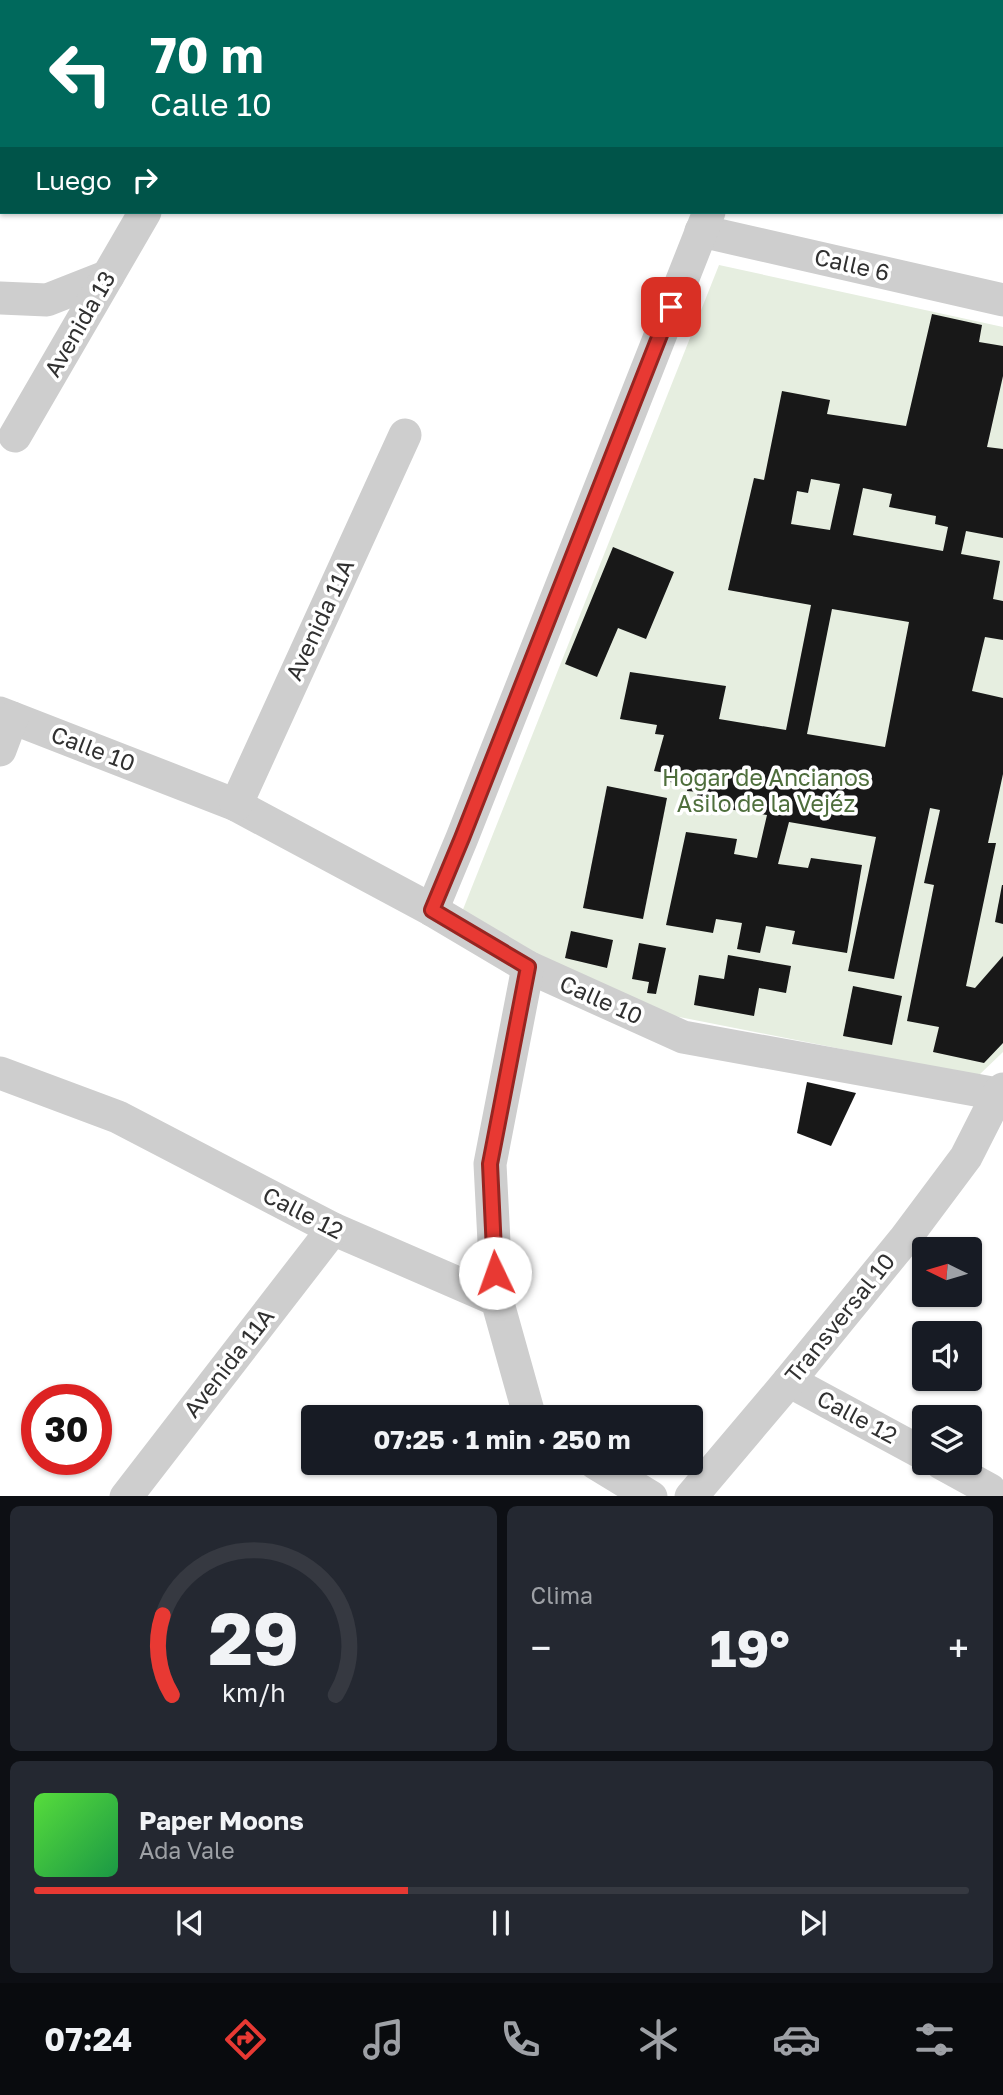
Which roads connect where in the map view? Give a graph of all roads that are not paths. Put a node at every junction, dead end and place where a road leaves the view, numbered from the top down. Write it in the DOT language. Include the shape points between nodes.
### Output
graph roads {
  1 [pos="144,214"];
  2 [pos="705,221"];
  3 [pos="108,276"];
  4 [pos="0,298"];
  5 [pos="1003,300"];
  6 [pos="405,435"];
  7 [pos="15,436"];
  8 [pos="6,715"];
  9 [pos="0,750"];
  10 [pos="236,805"];
  11 [pos="432,910"];
  12 [pos="528,967"];
  13 [pos="0,1073"];
  14 [pos="1001,1093"];
  15 [pos="333,1229"];
  16 [pos="497,1300"];
  17 [pos="789,1381"];
  18 [pos="526,1405"];
  19 [pos="912,1448"];
  20 [pos="615,1475"];
  21 [pos="965,1475"];
  22 [pos="995,1490"];
  23 [pos="126,1496"];
  24 [pos="651,1496"];
  25 [pos="691,1496"];
  1 -- 3 [label="street, Avenida 13"];
  2 -- 5 [label="street, Calle 6"];
  2 -- 11 [label="street"];
  3 -- 4 [label="street" via="47,300"];
  3 -- 7 [label="street, Avenida 13"];
  6 -- 10 [label="street, Avenida 11A"];
  8 -- 9 [label="street"];
  8 -- 10 [label="street, Calle 10"];
  10 -- 11 [label="street, Calle 10"];
  11 -- 12 [label="street, Calle 10"];
  12 -- 14 [label="street, Calle 10" via="683,1037"];
  12 -- 16 [label="street" via="490,1164"];
  13 -- 15 [label="street, Calle 12" via="118,1116"];
  14 -- 17 [label="street, Transversal 10" via="966,1157"];
  15 -- 16 [label="street, Calle 12"];
  15 -- 23 [label="street, Avenida 11A"];
  16 -- 18 [label="street"];
  17 -- 19 [label="street, Calle 12"];
  17 -- 25 [label="street, Transversal 10"];
  20 -- 24 [label="street"];
  21 -- 22 [label="street"];
}
